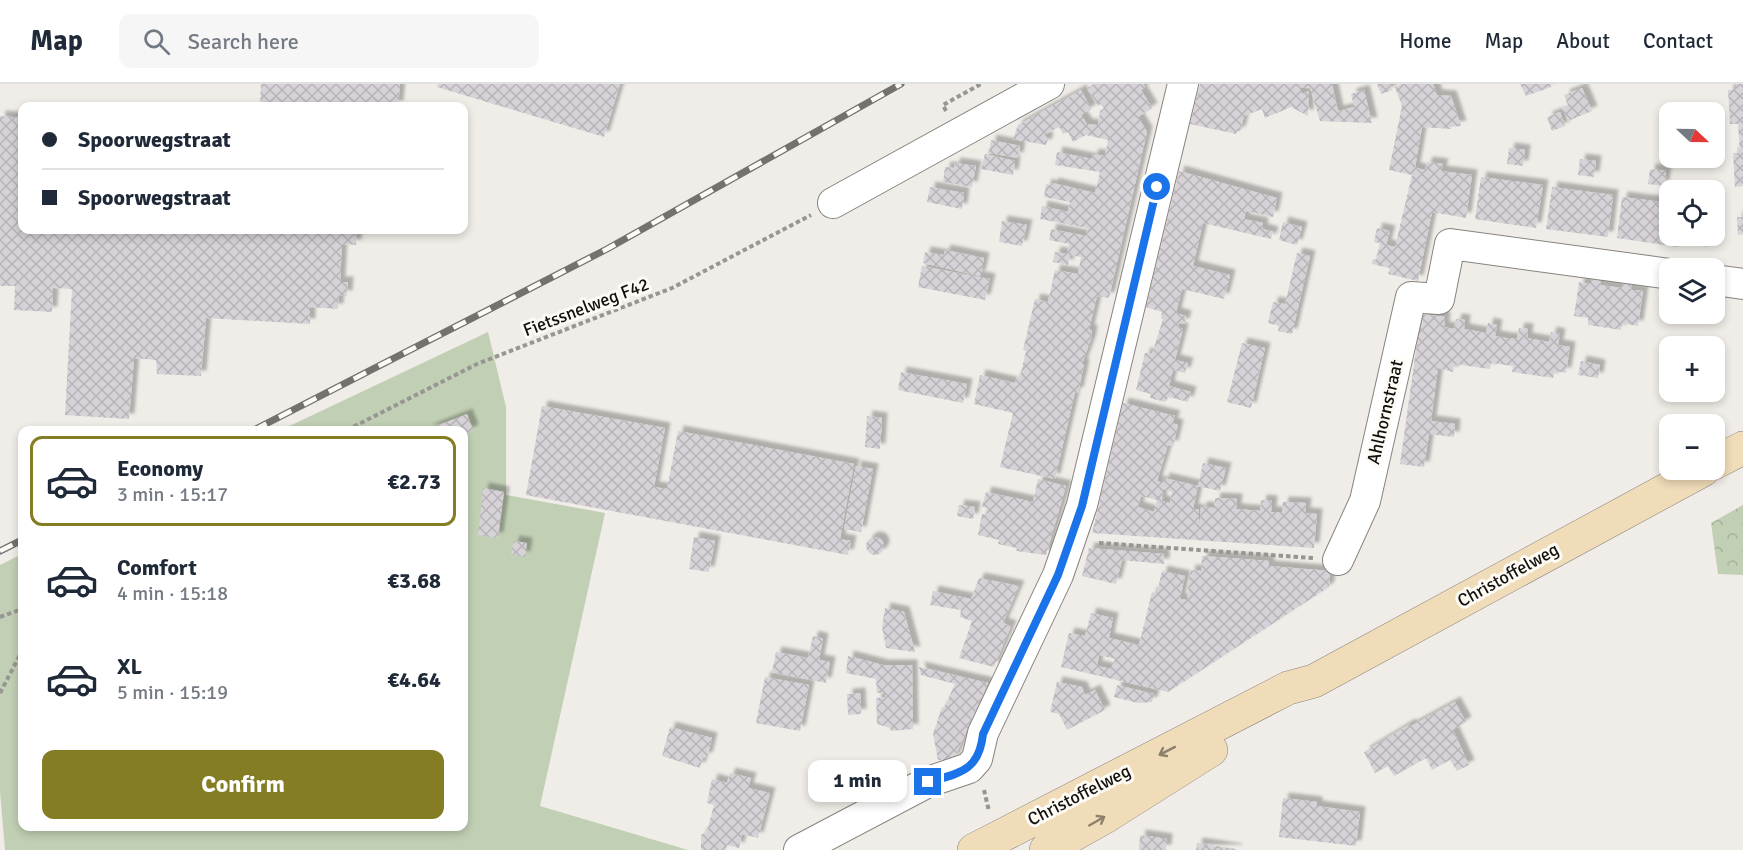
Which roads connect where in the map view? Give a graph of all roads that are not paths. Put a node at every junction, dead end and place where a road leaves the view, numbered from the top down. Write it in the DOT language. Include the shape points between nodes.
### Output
graph roads {
  1 [pos="1049,84"];
  2 [pos="1183,84"];
  3 [pos="832,203"];
  4 [pos="1659,272"];
  5 [pos="1725,282"];
  6 [pos="1743,284"];
  7 [pos="1743,448"];
  8 [pos="1725,457"];
  9 [pos="1685,480"];
  10 [pos="1338,560"];
  11 [pos="1314,681"];
  12 [pos="985,844"];
  13 [pos="799,850"];
  14 [pos="1046,850"];
  1 -- 3 [label="street"];
  2 -- 13 [label="street" via="1082,506 1058,575 983,734 977,759 969,768 928,782"];
  4 -- 10 [label="street, Ahlhornstraat" via="1450,244 1439,299 1411,297 1365,501"];
  5 -- 6 [label="street"];
  7 -- 8 [label="main road"];
  9 -- 11 [label="main road, Christoffelweg"];
  11 -- 12 [label="main road, Christoffelweg, one-way" via="1288,688"];
  14 -- 11 [label="main road, Christoffelweg, one-way" via="1295,700"];
}
